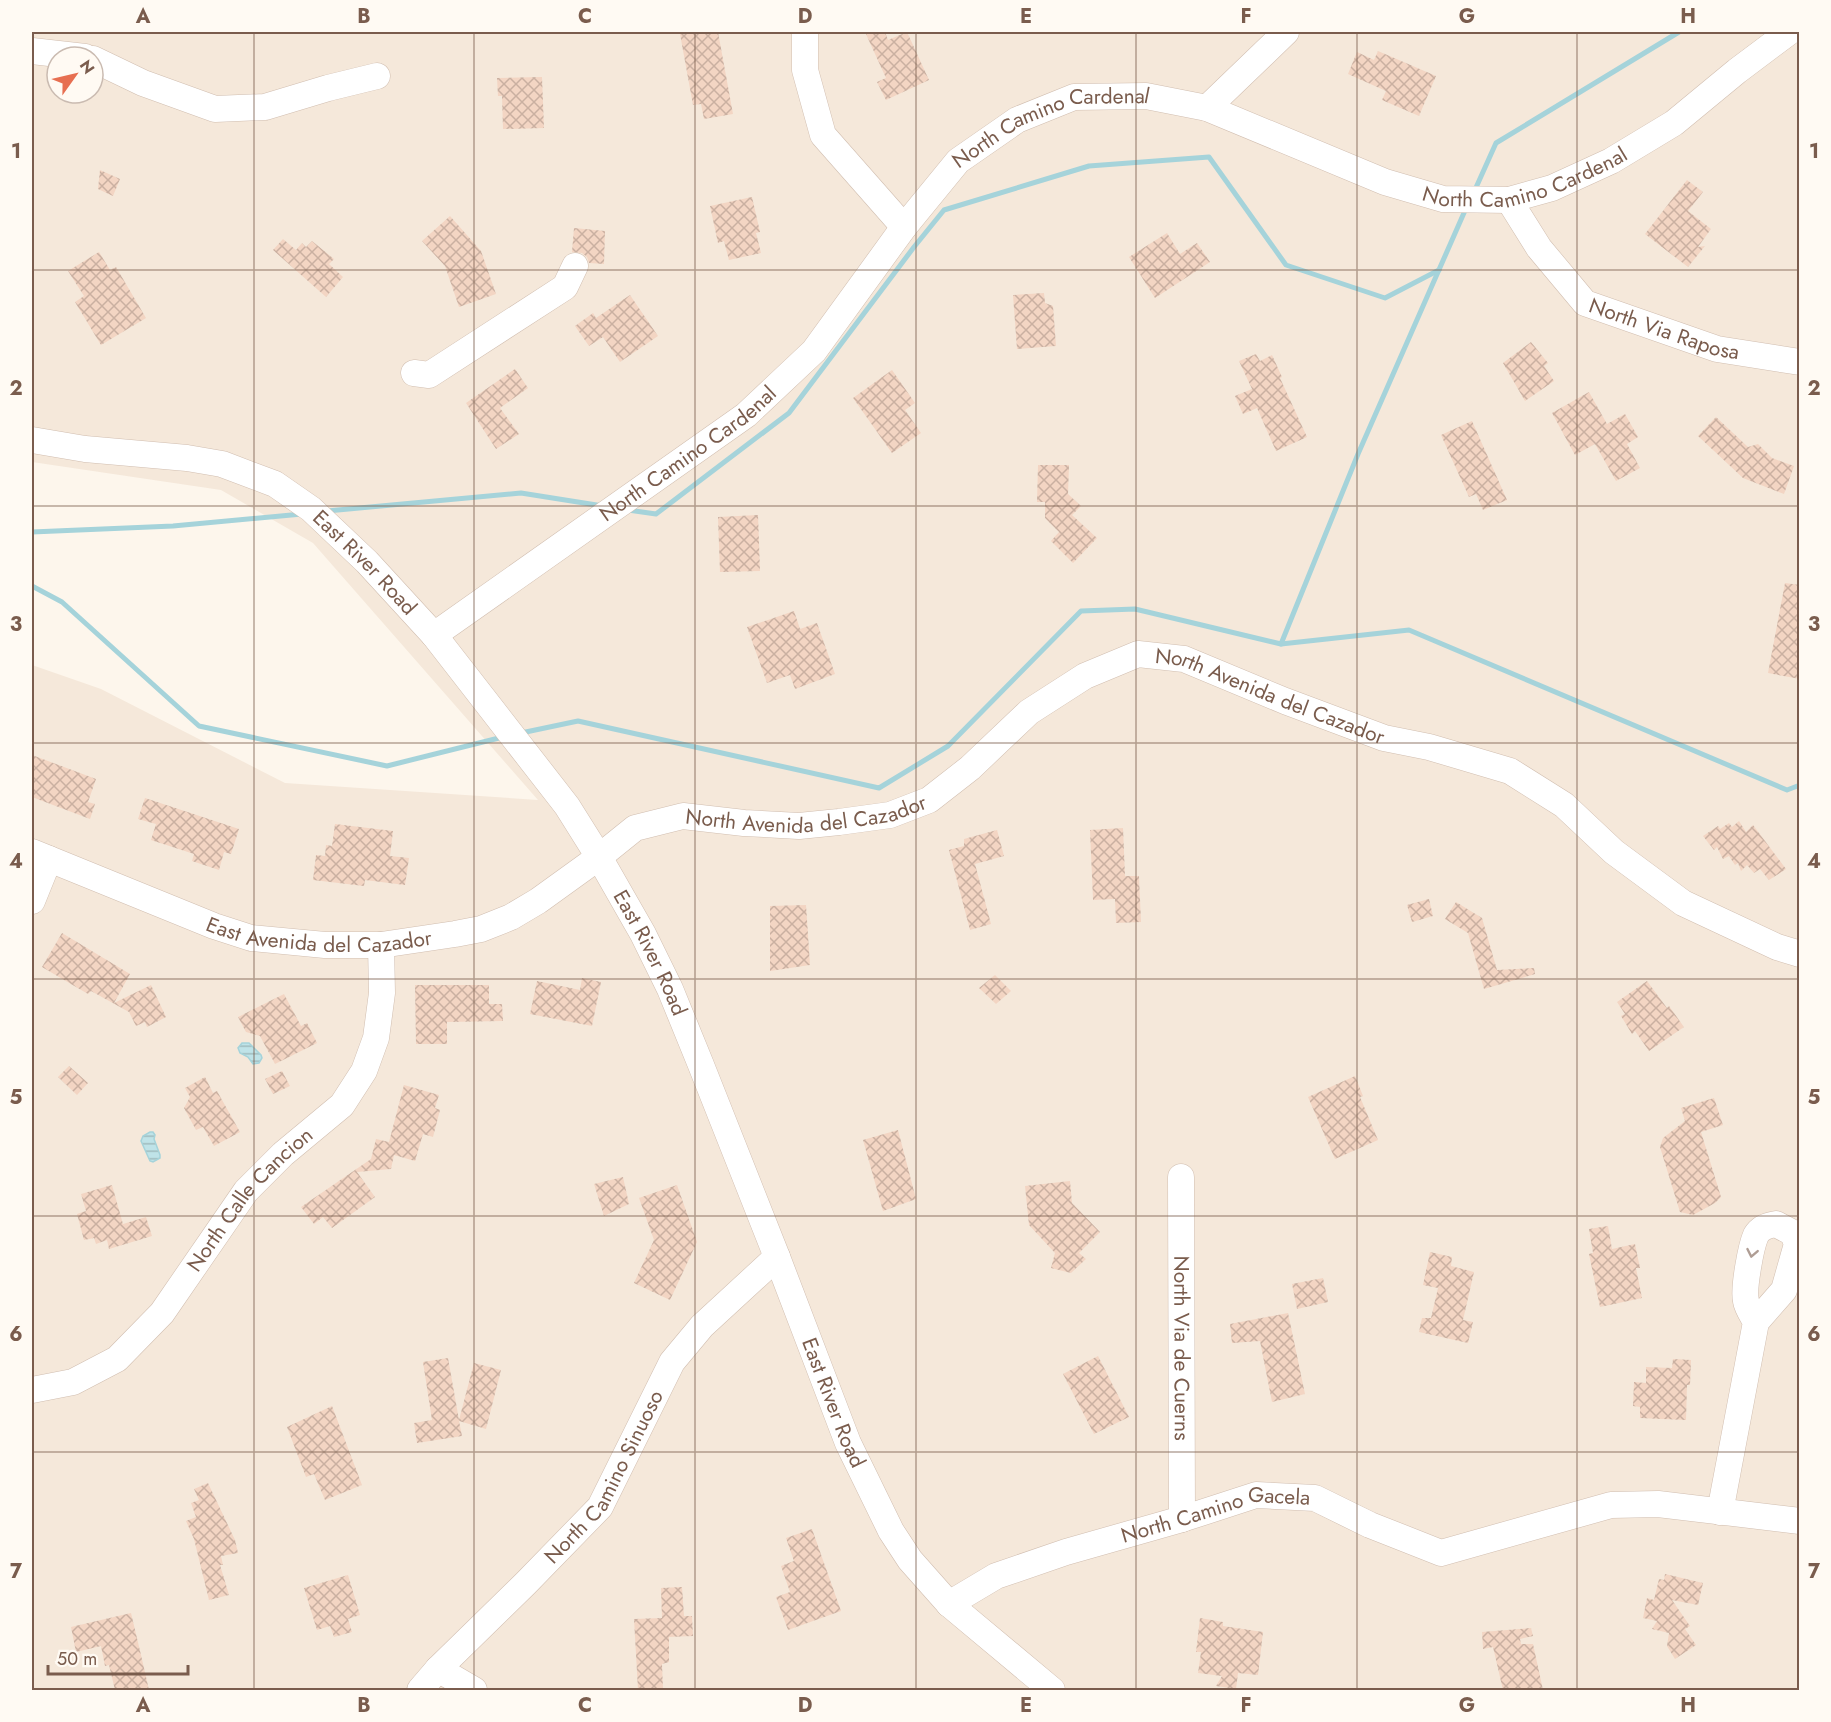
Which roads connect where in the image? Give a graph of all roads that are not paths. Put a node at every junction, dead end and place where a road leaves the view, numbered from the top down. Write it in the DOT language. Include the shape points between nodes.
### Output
graph roads {
  1 [pos="805,32"];
  2 [pos="1286,32"];
  3 [pos="1789,32"];
  4 [pos="105,65"];
  5 [pos="377,76"];
  6 [pos="1207,108"];
  7 [pos="1509,200"];
  8 [pos="904,227"];
  9 [pos="575,266"];
  10 [pos="1800,362"];
  11 [pos="414,374"];
  12 [pos="32,440"];
  13 [pos="434,635"];
  14 [pos="40,856"];
  15 [pos="599,857"];
  16 [pos="32,901"];
  17 [pos="381,945"];
  18 [pos="1800,954"];
  19 [pos="1182,1177"];
  20 [pos="777,1257"];
  21 [pos="1756,1322"];
  22 [pos="32,1390"];
  23 [pos="1720,1512"];
  24 [pos="1182,1519"];
  25 [pos="1800,1521"];
  26 [pos="949,1604"];
  27 [pos="438,1669"];
  28 [pos="420,1690"];
  29 [pos="474,1690"];
  30 [pos="1052,1690"];
  1 -- 8 [label="street" via="805,70 823,135"];
  2 -- 6 [label="street"];
  3 -- 7 [label="street, North Camino Cardenal" via="1674,123 1611,161 1552,188"];
  4 -- 5 [label="street" via="215,110 265,107"];
  6 -- 7 [label="street, North Camino Cardenal" via="1385,182 1443,199"];
  6 -- 8 [label="street, North Camino Cardenal" via="1146,96 1074,97 1017,120 958,161"];
  7 -- 10 [label="street, North Via Raposa" via="1539,248 1585,303 1717,349"];
  8 -- 13 [label="street, North Camino Cardenal" via="814,351 746,415"];
  9 -- 11 [label="street" via="565,287 429,375"];
  12 -- 13 [label="street, East River Road" via="222,464 275,484 327,524"];
  13 -- 15 [label="street, East River Road" via="567,806"];
  14 -- 16 [label="street"];
  14 -- 17 [label="street, East Avenida del Cazador" via="251,938 325,945"];
  15 -- 17 [label="street, East Avenida del Cazador" via="511,917 481,929"];
  15 -- 18 [label="street, North Avenida del Cazador" via="635,828 682,816 799,826 891,815 929,800 970,768 1029,712 1085,676 1138,654 1184,659 1384,738 1510,771 1564,806 1614,852 1683,903"];
  15 -- 20 [label="street, East River Road" via="670,990"];
  17 -- 22 [label="street, North Calle Cancion" via="382,993 376,1038 364,1071 342,1105 246,1191 162,1313 117,1359 73,1382"];
  19 -- 24 [label="street, North Via de Cuerns"];
  20 -- 26 [label="street, East River Road" via="848,1443 891,1531 910,1560"];
  20 -- 27 [label="street, North Camino Sinuoso" via="702,1326 672,1362 600,1507"];
  21 -- 23 [label="street"];
  23 -- 24 [label="street, North Camino Gacela" via="1658,1504 1611,1505 1441,1553 1315,1498 1256,1495"];
  23 -- 25 [label="street, North Camino Gacela"];
  24 -- 26 [label="street, North Camino Gacela" via="996,1576"];
  26 -- 30 [label="street, East River Road"];
  27 -- 28 [label="street, North Camino Sinuoso"];
  27 -- 29 [label="street"];
}
